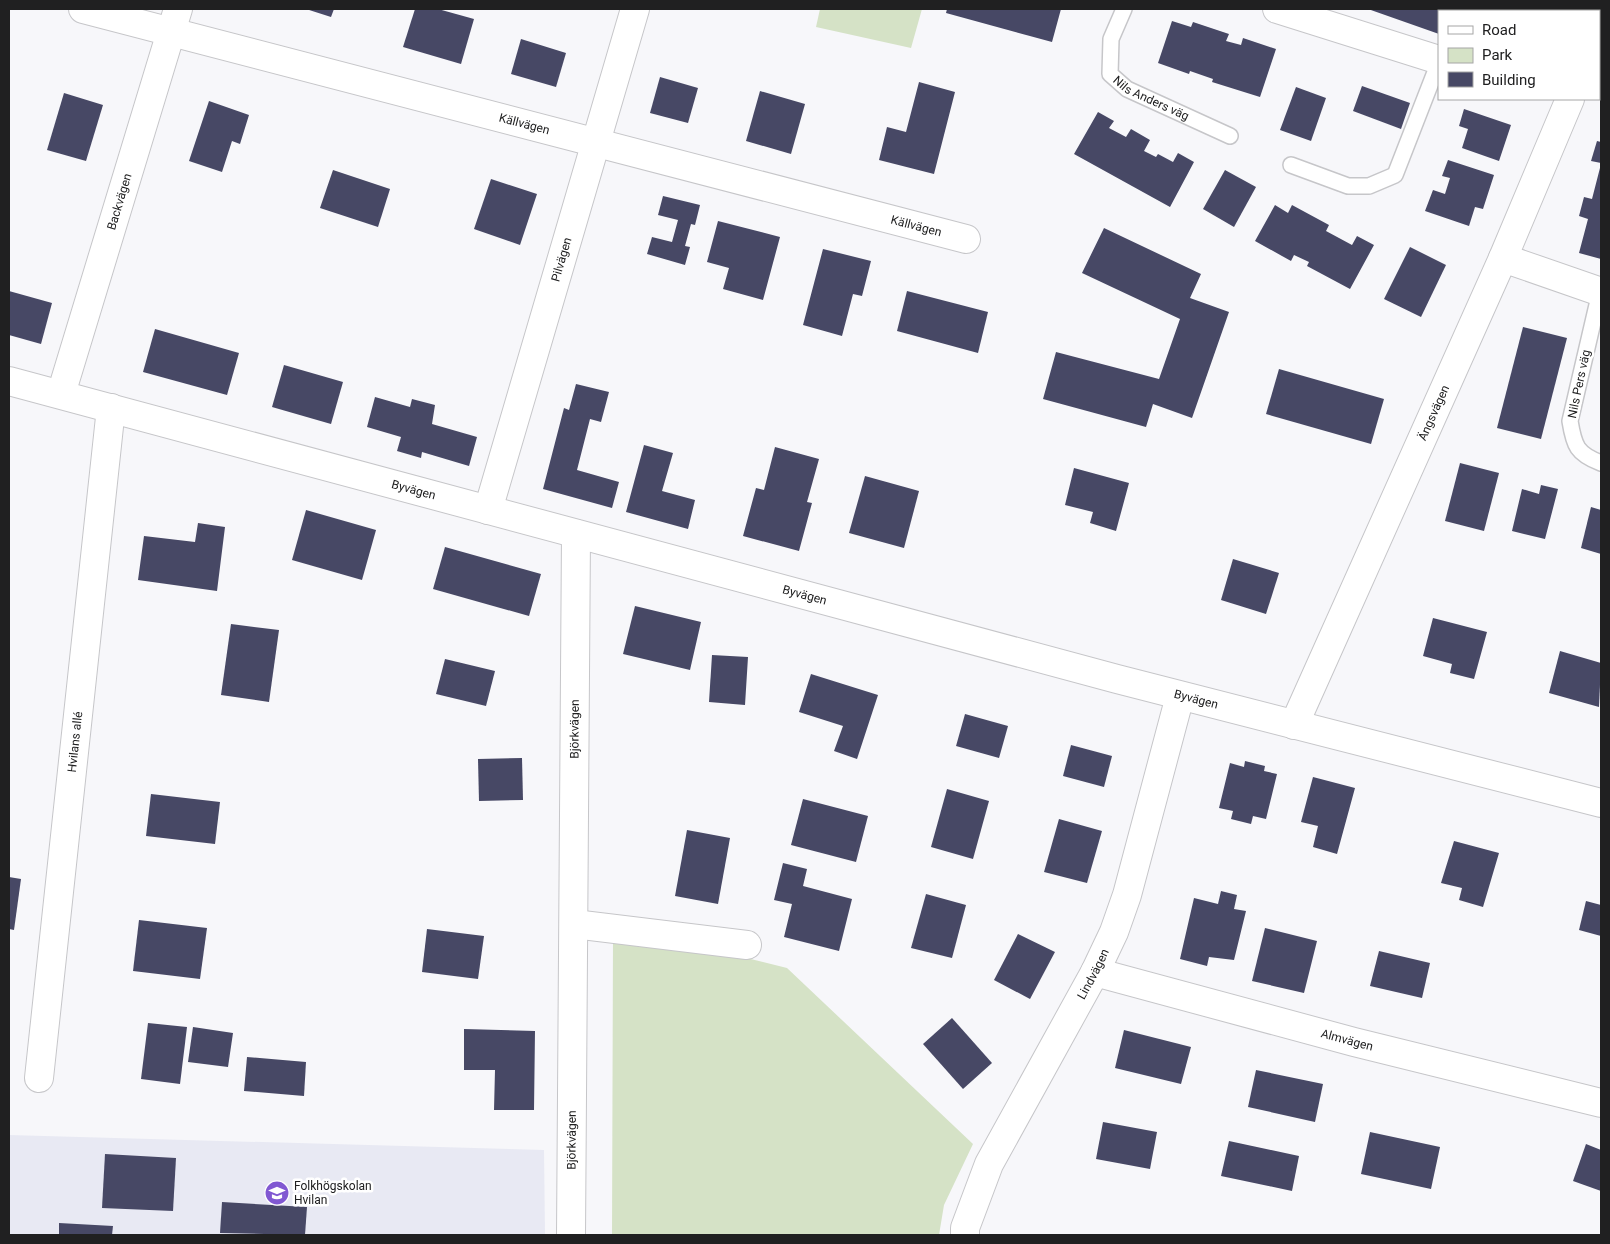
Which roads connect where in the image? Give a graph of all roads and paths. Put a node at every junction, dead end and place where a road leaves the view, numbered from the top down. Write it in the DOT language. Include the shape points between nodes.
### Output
graph roads {
  1 [pos="83,9"];
  2 [pos="635,9"];
  3 [pos="1124,9"];
  4 [pos="1276,9"];
  5 [pos="175,20"];
  6 [pos="1438,61"];
  7 [pos="1438,64"];
  8 [pos="1567,100"];
  9 [pos="1230,136"];
  10 [pos="595,142"];
  11 [pos="1291,165"];
  12 [pos="966,239"];
  13 [pos="1503,258"];
  14 [pos="1600,292"];
  15 [pos="9,381"];
  16 [pos="61,394"];
  17 [pos="111,408"];
  18 [pos="1601,463"];
  19 [pos="488,510"];
  20 [pos="576,534"];
  21 [pos="1180,696"];
  22 [pos="1294,725"];
  23 [pos="1601,803"];
  24 [pos="574,924"];
  25 [pos="747,945"];
  26 [pos="1095,972"];
  27 [pos="39,1078"];
  28 [pos="1601,1103"];
  29 [pos="571,1235"];
  30 [pos="965,1235"];
  1 -- 5 [label="street, Källvägen"];
  2 -- 10 [label="street, Pilvägen"];
  3 -- 9 [label="lane, Nils Anders väg" via="1111,39 1110,74 1127,89"];
  4 -- 6 [label="street"];
  5 -- 10 [label="street, Källvägen"];
  5 -- 16 [label="street, Backvägen"];
  7 -- 11 [label="lane" via="1395,175 1368,186 1348,186"];
  8 -- 13 [label="street, Ängsvägen"];
  10 -- 12 [label="street, Källvägen"];
  10 -- 19 [label="street, Pilvägen"];
  13 -- 14 [label="street, Nils Pers väg"];
  13 -- 22 [label="street, Ängsvägen"];
  14 -- 18 [label="lane, Nils Pers väg" via="1570,421 1573,443 1587,457"];
  15 -- 16 [label="street, Byvägen"];
  16 -- 17 [label="street, Byvägen"];
  17 -- 19 [label="street, Byvägen"];
  17 -- 27 [label="street, Hvilans allé"];
  19 -- 20 [label="street, Byvägen"];
  20 -- 21 [label="street, Byvägen"];
  20 -- 24 [label="street, Björkvägen"];
  21 -- 22 [label="street, Byvägen"];
  21 -- 26 [label="street, Lindvägen" via="1127,895"];
  22 -- 23 [label="street, Byvägen"];
  24 -- 25 [label="street"];
  24 -- 29 [label="street, Björkvägen"];
  26 -- 28 [label="street, Almvägen" via="1354,1042"];
  26 -- 30 [label="street, Lindvägen" via="990,1164"];
}
